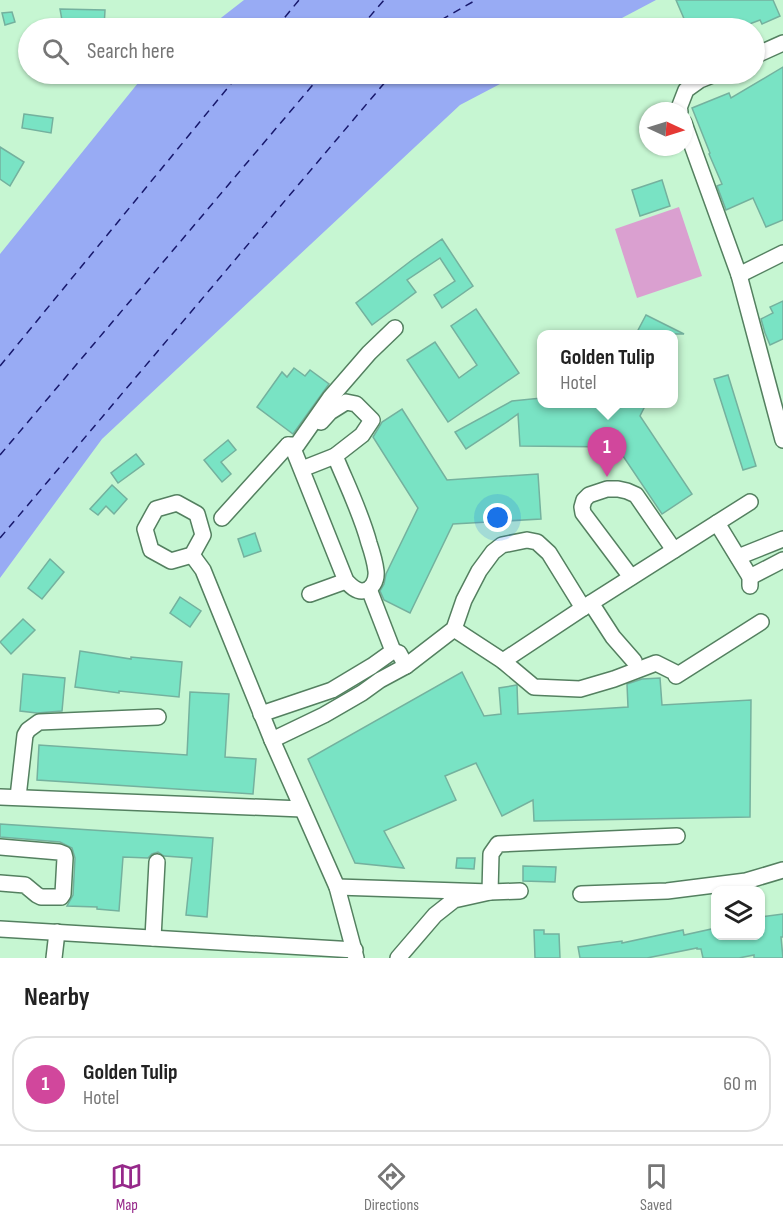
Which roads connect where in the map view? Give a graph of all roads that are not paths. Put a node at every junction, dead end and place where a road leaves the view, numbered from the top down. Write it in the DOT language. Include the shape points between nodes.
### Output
graph roads {
  1 [pos="783,43"];
  2 [pos="765,51"];
  3 [pos="694,84"];
  4 [pos="681,102"];
  5 [pos="693,148"];
  6 [pos="783,252"];
  7 [pos="739,275"];
  8 [pos="395,328"];
  9 [pos="783,441"];
  10 [pos="291,448"];
  11 [pos="335,456"];
  12 [pos="302,470"];
  13 [pos="750,502"];
  14 [pos="222,518"];
  15 [pos="717,523"];
  16 [pos="783,538"];
  17 [pos="674,550"];
  18 [pos="192,555"];
  19 [pos="738,557"];
  20 [pos="783,560"];
  21 [pos="632,577"];
  22 [pos="346,581"];
  23 [pos="369,589"];
  24 [pos="310,594"];
  25 [pos="587,605"];
  26 [pos="761,622"];
  27 [pos="454,629"];
  28 [pos="393,651"];
  29 [pos="503,661"];
  30 [pos="634,661"];
  31 [pos="406,666"];
  32 [pos="261,714"];
  33 [pos="158,717"];
  34 [pos="272,740"];
  35 [pos="0,796"];
  36 [pos="18,797"];
  37 [pos="302,809"];
  38 [pos="677,836"];
  39 [pos="0,847"];
  40 [pos="157,862"];
  41 [pos="783,870"];
  42 [pos="0,883"];
  43 [pos="337,887"];
  44 [pos="520,891"];
  45 [pos="490,892"];
  46 [pos="581,894"];
  47 [pos="0,929"];
  48 [pos="57,932"];
  49 [pos="153,938"];
  50 [pos="355,954"];
  51 [pos="54,958"];
  52 [pos="398,958"];
  1 -- 2 [label="street"];
  3 -- 4 [label="street" via="686,90"];
  5 -- 7 [label="street"];
  6 -- 7 [label="street"];
  7 -- 9 [label="street"];
  8 -- 10 [label="street" via="330,398"];
  10 -- 11 [label="street" via="330,412 346,402 356,404 372,420 362,435"];
  10 -- 12 [label="street"];
  10 -- 14 [label="street"];
  11 -- 12 [label="street"];
  11 -- 23 [label="street" via="363,521 374,562 376,578"];
  12 -- 22 [label="street"];
  13 -- 15 [label="street"];
  15 -- 17 [label="street"];
  15 -- 19 [label="street"];
  16 -- 19 [label="street"];
  17 -- 21 [label="street"];
  17 -- 21 [label="street" via="636,495 618,489 589,495 584,500 583,513"];
  18 -- 32 [label="street" via="203,570"];
  19 -- 20 [label="street" via="750,582"];
  21 -- 25 [label="street"];
  22 -- 23 [label="street" via="361,591"];
  22 -- 24 [label="street"];
  23 -- 28 [label="street"];
  25 -- 27 [label="street" via="549,553 537,542 527,540 502,545 493,552 469,590"];
  25 -- 29 [label="street"];
  25 -- 30 [label="street"];
  26 -- 29 [label="street" via="676,676 656,663 580,689 534,687"];
  27 -- 29 [label="street"];
  27 -- 31 [label="street"];
  28 -- 31 [label="street" via="399,653"];
  28 -- 32 [label="street" via="332,690"];
  31 -- 34 [label="street" via="324,715"];
  32 -- 34 [label="street"];
  33 -- 36 [label="street" via="39,722 25,735"];
  34 -- 37 [label="street"];
  35 -- 36 [label="street"];
  36 -- 37 [label="street"];
  37 -- 43 [label="street"];
  38 -- 45 [label="street" via="498,844 491,854"];
  39 -- 42 [label="street" via="59,852 65,858 61,897 41,897 25,885"];
  40 -- 49 [label="street"];
  41 -- 46 [label="street" via="746,881 667,891"];
  43 -- 45 [label="street"];
  43 -- 50 [label="street"];
  44 -- 45 [label="street"];
  45 -- 52 [label="street" via="454,900 435,915"];
  47 -- 48 [label="street"];
  48 -- 49 [label="street"];
  48 -- 51 [label="street"];
  49 -- 50 [label="street"];
}
